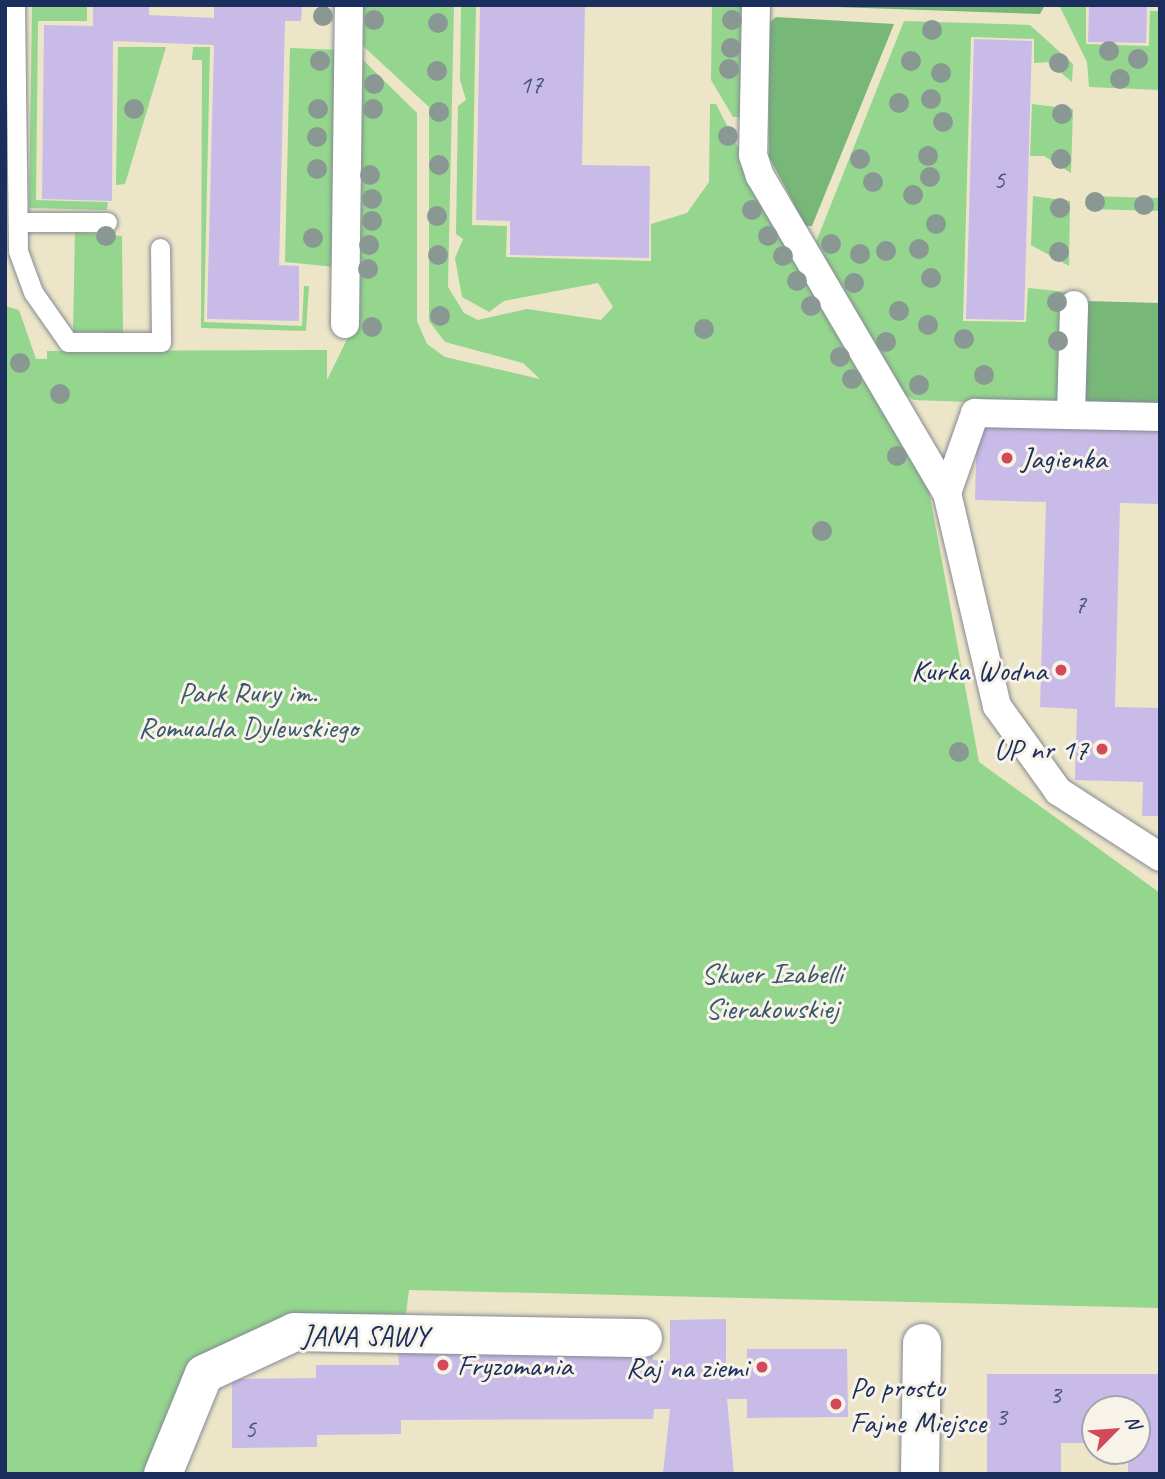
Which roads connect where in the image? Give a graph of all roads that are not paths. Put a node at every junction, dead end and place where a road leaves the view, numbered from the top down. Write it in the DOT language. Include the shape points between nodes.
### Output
graph roads {
  1 [pos="15,5"];
  2 [pos="349,5"];
  3 [pos="756,5"];
  4 [pos="18,222"];
  5 [pos="107,222"];
  6 [pos="160,248"];
  7 [pos="1074,305"];
  8 [pos="345,324"];
  9 [pos="1071,415"];
  10 [pos="1160,417"];
  11 [pos="947,493"];
  12 [pos="1160,857"];
  13 [pos="643,1338"];
  14 [pos="922,1343"];
  15 [pos="163,1474"];
  16 [pos="920,1474"];
  1 -- 4 [label="lane"];
  2 -- 8 [label="street"];
  3 -- 11 [label="street" via="753,155 760,176"];
  4 -- 5 [label="lane"];
  4 -- 6 [label="lane" via="19,251 33,292 68,342 161,342"];
  7 -- 9 [label="street"];
  9 -- 10 [label="street"];
  9 -- 11 [label="street" via="975,412"];
  11 -- 12 [label="street" via="997,706 1058,791"];
  13 -- 15 [label="street, JANA SAWY" via="295,1332 204,1374"];
  14 -- 16 [label="street"];
}
